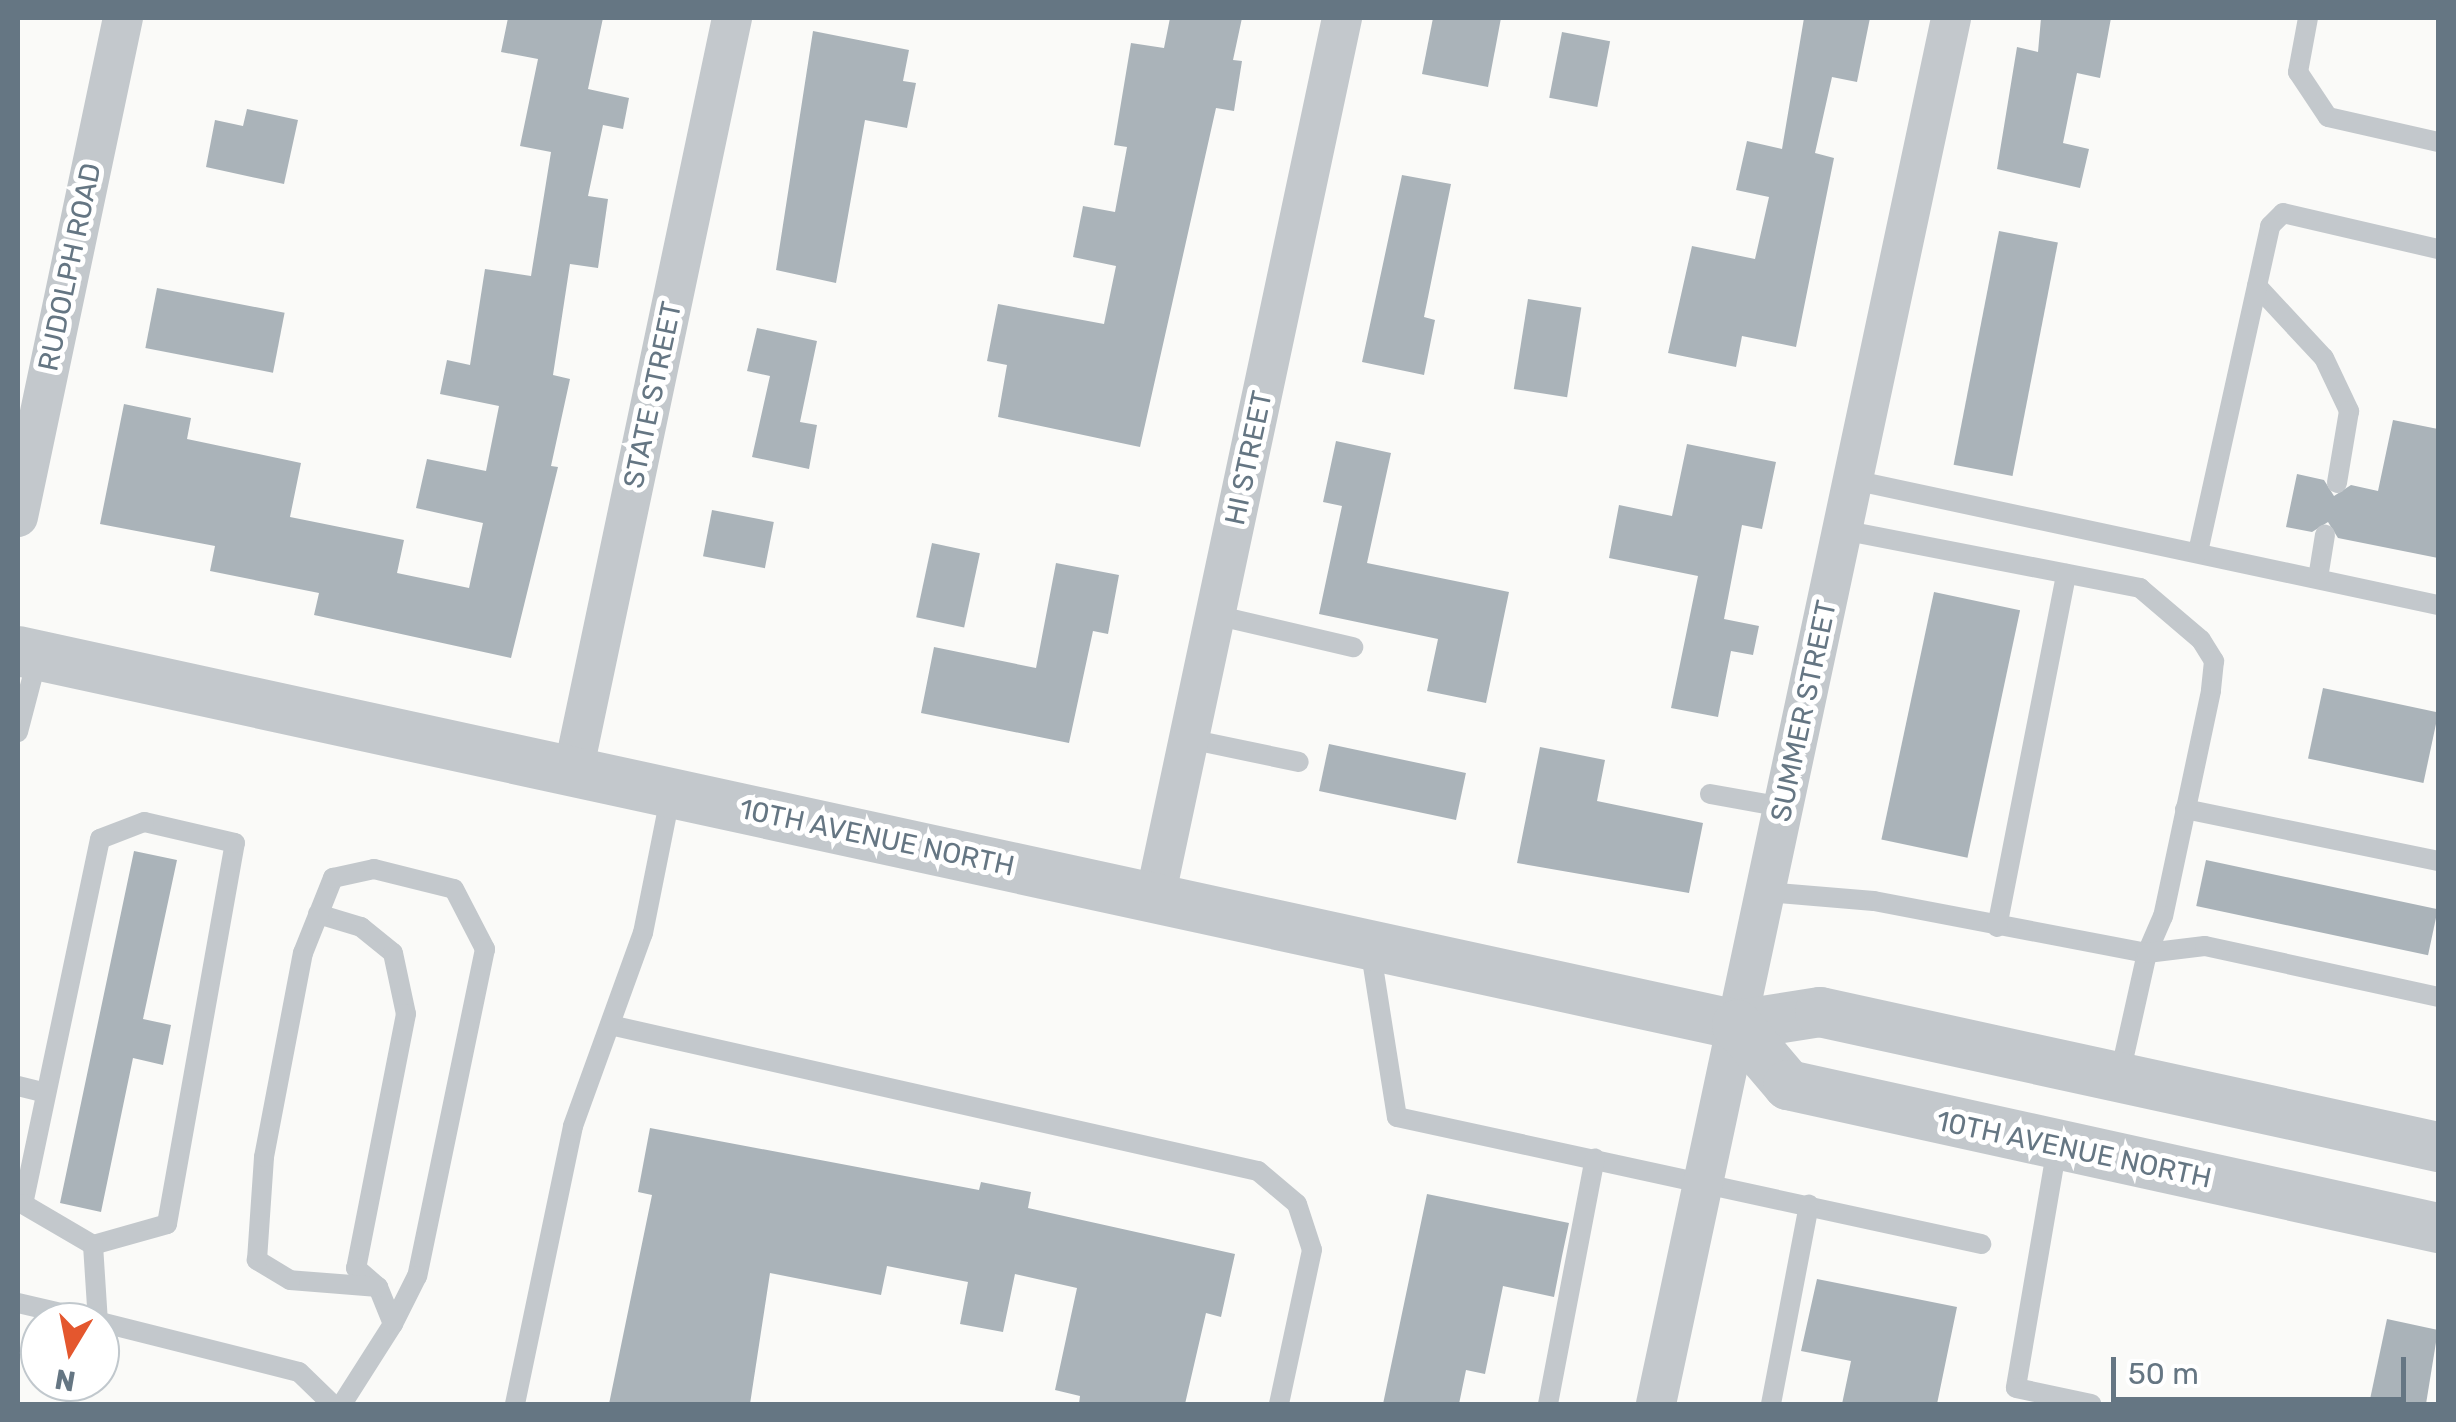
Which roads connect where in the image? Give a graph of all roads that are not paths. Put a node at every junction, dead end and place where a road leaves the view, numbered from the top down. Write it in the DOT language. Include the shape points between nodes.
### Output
graph roads {
  1 [pos="123,18"];
  2 [pos="732,18"];
  3 [pos="1342,18"];
  4 [pos="1951,18"];
  5 [pos="2308,18"];
  6 [pos="2438,142"];
  7 [pos="2438,249"];
  8 [pos="2257,286"];
  9 [pos="1853,480"];
  10 [pos="2338,482"];
  11 [pos="18,517"];
  12 [pos="1842,530"];
  13 [pos="2325,535"];
  14 [pos="2198,552"];
  15 [pos="2066,574"];
  16 [pos="2318,578"];
  17 [pos="2438,604"];
  18 [pos="1215,616"];
  19 [pos="1352,647"];
  20 [pos="28,653"];
  21 [pos="18,732"];
  22 [pos="1189,739"];
  23 [pos="1299,762"];
  24 [pos="573,772"];
  25 [pos="671,793"];
  26 [pos="1710,794"];
  27 [pos="1783,808"];
  28 [pos="2185,809"];
  29 [pos="2438,861"];
  30 [pos="1765,892"];
  31 [pos="1155,898"];
  32 [pos="318,914"];
  33 [pos="1997,927"];
  34 [pos="1370,945"];
  35 [pos="2147,953"];
  36 [pos="2438,997"];
  37 [pos="610,1024"];
  38 [pos="1737,1025"];
  39 [pos="2120,1074"];
  40 [pos="18,1086"];
  41 [pos="42,1092"];
  42 [pos="2057,1147"];
  43 [pos="2438,1147"];
  44 [pos="1595,1158"];
  45 [pos="1704,1180"];
  46 [pos="1809,1204"];
  47 [pos="2438,1228"];
  48 [pos="1981,1244"];
  49 [pos="93,1245"];
  50 [pos="378,1287"];
  51 [pos="97,1302"];
  52 [pos="393,1324"];
  53 [pos="120,1327"];
  54 [pos="2014,1396"];
  55 [pos="332,1404"];
  56 [pos="342,1404"];
  57 [pos="515,1404"];
  58 [pos="1279,1404"];
  59 [pos="1548,1404"];
  60 [pos="1656,1404"];
  61 [pos="1771,1404"];
  62 [pos="2091,1404"];
  1 -- 11 [label="street, RUDOLPH ROAD"];
  2 -- 24 [label="street, STATE STREET"];
  3 -- 18 [label="street, HI STREET"];
  4 -- 9 [label="street, SUMMER STREET"];
  5 -- 6 [label="lane" via="2298,72 2328,117"];
  7 -- 8 [label="lane" via="2283,214 2270,226"];
  8 -- 10 [label="lane" via="2324,358 2349,412"];
  8 -- 14 [label="lane"];
  9 -- 12 [label="street, SUMMER STREET"];
  9 -- 14 [label="lane"];
  12 -- 15 [label="lane"];
  12 -- 27 [label="street, SUMMER STREET"];
  13 -- 16 [label="lane"];
  14 -- 16 [label="lane"];
  15 -- 28 [label="lane" via="2140,588 2179,615 2214,661"];
  15 -- 33 [label="lane"];
  16 -- 17 [label="lane"];
  18 -- 19 [label="lane"];
  18 -- 22 [label="street, HI STREET"];
  20 -- 21 [label="lane"];
  20 -- 24 [label="street, 10TH AVENUE NORTH"];
  22 -- 23 [label="lane"];
  22 -- 31 [label="street, HI STREET"];
  24 -- 25 [label="street, 10TH AVENUE NORTH"];
  25 -- 31 [label="street, 10TH AVENUE NORTH"];
  25 -- 37 [label="lane" via="643,933"];
  26 -- 27 [label="lane"];
  27 -- 30 [label="street, SUMMER STREET"];
  28 -- 29 [label="lane"];
  28 -- 35 [label="lane" via="2164,916"];
  30 -- 33 [label="lane" via="1874,901"];
  30 -- 38 [label="street, SUMMER STREET"];
  31 -- 34 [label="street, 10TH AVENUE NORTH"];
  32 -- 50 [label="lane" via="361,928 393,953 406,1014 356,1268"];
  32 -- 50 [label="lane" via="302,953 264,1156 257,1260 290,1280"];
  32 -- 52 [label="lane" via="332,878 374,869 454,889 485,948 417,1276"];
  33 -- 35 [label="lane"];
  34 -- 38 [label="street, 10TH AVENUE NORTH"];
  34 -- 44 [label="lane" via="1397,1118"];
  35 -- 36 [label="lane" via="2205,946"];
  35 -- 39 [label="lane"];
  37 -- 57 [label="lane" via="573,1126"];
  37 -- 58 [label="lane" via="1258,1171 1297,1204 1312,1250"];
  38 -- 39 [label="street, 10TH AVENUE NORTH" via="1820,1012"];
  38 -- 42 [label="street, 10TH AVENUE NORTH" via="1788,1085"];
  38 -- 45 [label="street, SUMMER STREET"];
  39 -- 43 [label="street, 10TH AVENUE NORTH"];
  40 -- 41 [label="lane"];
  41 -- 49 [label="lane" via="22,1204"];
  41 -- 49 [label="lane" via="100,839 144,822 235,843 168,1224"];
  42 -- 47 [label="street, 10TH AVENUE NORTH"];
  42 -- 54 [label="lane"];
  44 -- 45 [label="lane"];
  44 -- 59 [label="lane"];
  45 -- 46 [label="lane"];
  45 -- 60 [label="street, SUMMER STREET"];
  46 -- 48 [label="lane"];
  46 -- 61 [label="lane"];
  49 -- 51 [label="lane"];
  50 -- 52 [label="lane"];
  52 -- 56 [label="lane"];
  53 -- 55 [label="lane" via="299,1372"];
  54 -- 62 [label="lane"];
}
